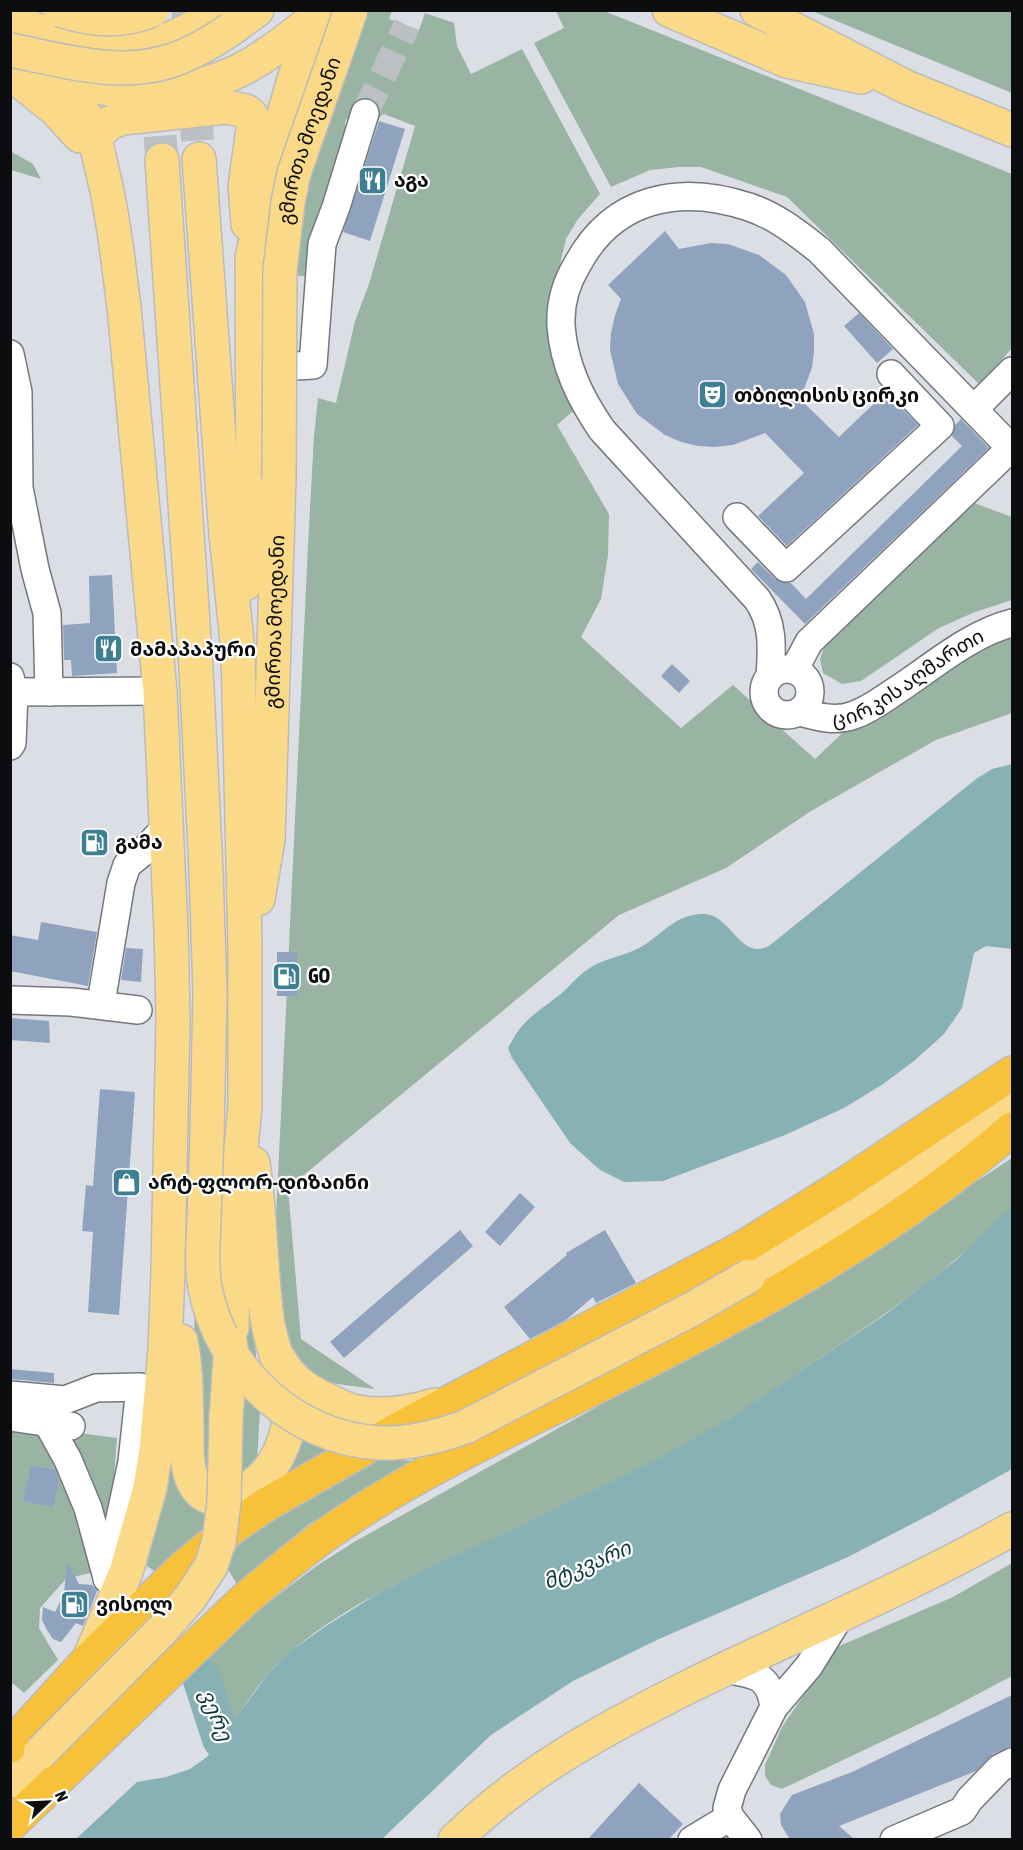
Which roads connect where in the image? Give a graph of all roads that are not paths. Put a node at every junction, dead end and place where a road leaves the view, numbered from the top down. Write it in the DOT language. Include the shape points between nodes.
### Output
graph roads {
  1 [pos="60,10"];
  2 [pos="152,10"];
  3 [pos="325,10"];
  4 [pos="351,10"];
  5 [pos="669,10"];
  6 [pos="732,10"];
  7 [pos="757,10"];
  8 [pos="10,16"];
  9 [pos="236,17"];
  10 [pos="10,30"];
  11 [pos="799,32"];
  12 [pos="10,50"];
  13 [pos="49,69"];
  14 [pos="10,73"];
  15 [pos="906,87"];
  16 [pos="365,113"];
  17 [pos="1012,130"];
  18 [pos="94,138"];
  19 [pos="198,159"];
  20 [pos="162,160"];
  21 [pos="104,178"];
  22 [pos="252,268"];
  23 [pos="318,281"];
  24 [pos="10,354"];
  25 [pos="254,368"];
  26 [pos="1012,371"];
  27 [pos="891,374"];
  28 [pos="974,409"];
  29 [pos="737,517"];
  30 [pos="1012,623"];
  31 [pos="238,651"];
  32 [pos="196,668"];
  33 [pos="782,674"];
  34 [pos="12,685"];
  35 [pos="160,691"];
  36 [pos="49,692"];
  37 [pos="800,712"];
  38 [pos="10,746"];
  39 [pos="174,819"];
  40 [pos="245,947"];
  41 [pos="210,958"];
  42 [pos="103,991"];
  43 [pos="10,1000"];
  44 [pos="138,1010"];
  45 [pos="1012,1074"];
  46 [pos="1012,1105"];
  47 [pos="245,1107"];
  48 [pos="1012,1129"];
  49 [pos="168,1271"];
  50 [pos="274,1351"];
  51 [pos="10,1378"];
  52 [pos="96,1388"];
  53 [pos="10,1395"];
  54 [pos="451,1401"];
  55 [pos="10,1417"];
  56 [pos="1012,1529"];
  57 [pos="113,1585"];
  58 [pos="840,1616"];
  59 [pos="88,1660"];
  60 [pos="725,1670"];
  61 [pos="774,1707"];
  62 [pos="25,1749"];
  63 [pos="1012,1762"];
  64 [pos="10,1781"];
  65 [pos="962,1811"];
  66 [pos="730,1816"];
  67 [pos="10,1825"];
  68 [pos="455,1839"];
  69 [pos="692,1839"];
  70 [pos="748,1839"];
  71 [pos="894,1839"];
  72 [pos="942,1839"];
  1 -- 2 [label="main road, bridge" via="105,19"];
  3 -- 13 [label="main road, გმირთა მოედანი" via="253,63 228,76 188,88 105,89"];
  3 -- 22 [label="main road, გმირთა მოედანი" via="295,76 280,128"];
  4 -- 40 [label="main road, გმირთა მოედანი, bridge" via="294,173 280,270 279,479 268,840 261,888"];
  5 -- 15 [label="main road" via="787,61"];
  6 -- 11 [label="main road"];
  7 -- 11 [label="main road"];
  8 -- 9 [label="main road" via="82,48 112,50 159,44"];
  9 -- 12 [label="main road, bridge" via="207,44 170,61 130,68 78,64"];
  10 -- 13 [label="main road, გმირთა მოედანი"];
  11 -- 15 [label="main road"];
  13 -- 18 [label="main road, გმირთა მოედანი" via="83,111"];
  14 -- 21 [label="main road" via="55,109 78,134"];
  15 -- 17 [label="main road"];
  16 -- 23 [label="street" via="322,244"];
  18 -- 21 [label="main road, გმირთა მოედანი"];
  18 -- 22 [label="main road" via="109,123 123,118 227,108 251,115 254,122 245,186"];
  19 -- 31 [label="main road, გმირთა მოედანი"];
  20 -- 32 [label="main road"];
  21 -- 35 [label="main road, გმირთა მოედანი" via="125,318"];
  22 -- 23 [label="street"];
  22 -- 25 [label="main road, გმირთა მოედანი"];
  23 -- 25 [label="street" via="313,365"];
  24 -- 36 [label="street" via="18,392 19,488 47,613"];
  25 -- 31 [label="main road, გმირთა მოედანი" via="253,513"];
  26 -- 28 [label="street"];
  27 -- 29 [label="street" via="940,426 786,568"];
  28 -- 33 [label="street" via="1011,448 810,642"];
  28 -- 33 [label="street" via="819,250 772,217 749,207 687,197 661,199 636,206 610,222 584,252 563,298 561,324 573,379 602,430 758,599 771,626 772,647"];
  30 -- 37 [label="street, ცირკის აღმართი" via="966,643 854,716 819,718"];
  31 -- 40 [label="main road, გმირთა მოედანი"];
  32 -- 39 [label="main road"];
  32 -- 41 [label="main road"];
  33 -- 37 [label="street" via="806,678 811,693"];
  33 -- 37 [label="street" via="764,691 768,705 779,714"];
  34 -- 36 [label="street"];
  34 -- 38 [label="street"];
  35 -- 36 [label="street"];
  35 -- 39 [label="main road, გმირთა მოედანი"];
  39 -- 41 [label="main road, გმირთა მოედანი"];
  39 -- 42 [label="street" via="127,865"];
  39 -- 49 [label="main road"];
  40 -- 47 [label="main road"];
  41 -- 46 [label="main road, bridge" via="203,1271 209,1304 234,1359 260,1390 308,1423 346,1438 402,1442 439,1437 465,1427 749,1276"];
  43 -- 44 [label="street"];
  45 -- 54 [label="highway" via="742,1248"];
  47 -- 50 [label="main road" via="257,1184 267,1321"];
  47 -- 62 [label="main road, bridge" via="234,1219 224,1502 211,1566 164,1628"];
  48 -- 67 [label="highway" via="972,1163 841,1253 697,1335 382,1498 327,1534 243,1601"];
  49 -- 50 [label="main road" via="183,1351 189,1469 198,1489 210,1498 225,1498 248,1490 264,1475 285,1439 289,1416"];
  49 -- 57 [label="main road" via="165,1349 150,1488 140,1529"];
  50 -- 54 [label="main road" via="287,1373 302,1387 352,1411 388,1414"];
  51 -- 52 [label="street"];
  52 -- 53 [label="street" via="65,1400"];
  52 -- 57 [label="street" via="140,1387"];
  54 -- 59 [label="highway" via="230,1528"];
  55 -- 57 [label="street" via="59,1424"];
  56 -- 58 [label="main road"];
  57 -- 59 [label="main road"];
  58 -- 60 [label="main road"];
  58 -- 61 [label="street" via="809,1666"];
  59 -- 62 [label="highway"];
  60 -- 61 [label="street" via="764,1681"];
  60 -- 68 [label="main road" via="572,1749 510,1791"];
  61 -- 66 [label="street" via="732,1790 727,1808"];
  62 -- 64 [label="main road"];
  63 -- 65 [label="street" via="1000,1768"];
  65 -- 71 [label="street"];
  65 -- 72 [label="street"];
  66 -- 69 [label="street"];
  66 -- 70 [label="street"];
}
